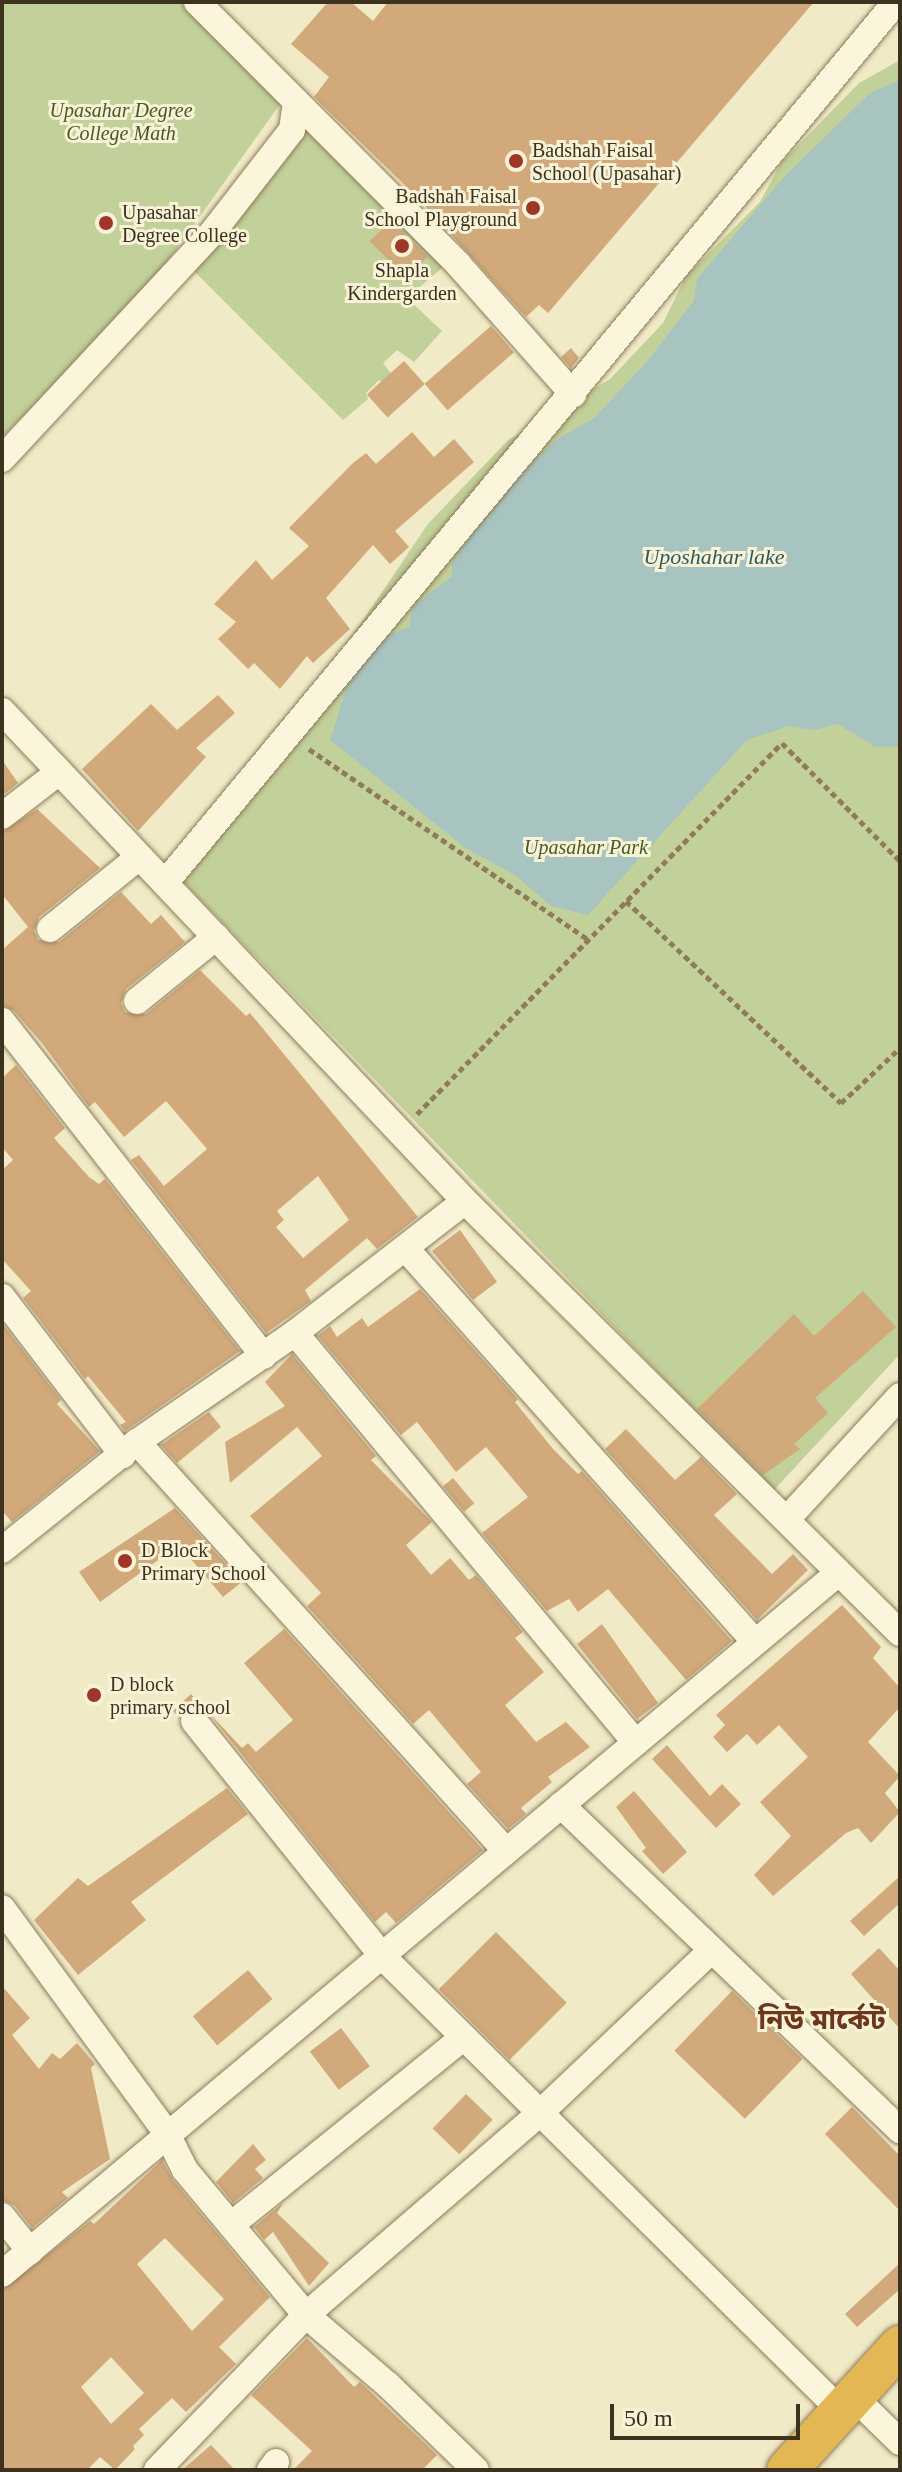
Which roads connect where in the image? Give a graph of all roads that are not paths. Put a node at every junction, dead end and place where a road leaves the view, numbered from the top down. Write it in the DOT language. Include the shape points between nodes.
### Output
graph roads {
  1 [pos="197,2"];
  2 [pos="896,2"];
  3 [pos="296,101"];
  4 [pos="573,394"];
  5 [pos="2,459"];
  6 [pos="2,711"];
  7 [pos="59,772"];
  8 [pos="2,816"];
  9 [pos="139,857"];
  10 [pos="165,883"];
  11 [pos="50,929"];
  12 [pos="216,937"];
  13 [pos="137,1001"];
  14 [pos="2,1021"];
  15 [pos="465,1201"];
  16 [pos="407,1250"];
  17 [pos="2,1275"];
  18 [pos="2,1286"];
  19 [pos="2,1297"];
  20 [pos="295,1333"];
  21 [pos="264,1356"];
  22 [pos="900,1396"];
  23 [pos="130,1449"];
  24 [pos="787,1519"];
  25 [pos="2,1550"];
  26 [pos="837,1574"];
  27 [pos="900,1633"];
  28 [pos="755,1642"];
  29 [pos="194,1721"];
  30 [pos="636,1743"];
  31 [pos="561,1805"];
  32 [pos="506,1851"];
  33 [pos="2,1908"];
  34 [pos="712,1950"];
  35 [pos="382,1956"];
  36 [pos="464,2037"];
  37 [pos="540,2113"];
  38 [pos="900,2130"];
  39 [pos="166,2132"];
  40 [pos="2,2216"];
  41 [pos="231,2225"];
  42 [pos="30,2251"];
  43 [pos="2,2274"];
  44 [pos="306,2315"];
  45 [pos="900,2346"];
  46 [pos="849,2405"];
  47 [pos="900,2442"];
  48 [pos="165,2467"];
  49 [pos="476,2470"];
  50 [pos="787,2470"];
  1 -- 3 [label="street"];
  2 -- 4 [label="street"];
  3 -- 4 [label="street" via="458,264"];
  3 -- 5 [label="street" via="292,130 212,233"];
  4 -- 10 [label="street"];
  6 -- 7 [label="street"];
  7 -- 8 [label="street"];
  7 -- 9 [label="street"];
  9 -- 10 [label="street"];
  9 -- 11 [label="street"];
  10 -- 12 [label="street"];
  12 -- 13 [label="street"];
  12 -- 15 [label="street"];
  14 -- 21 [label="street"];
  15 -- 16 [label="street"];
  15 -- 24 [label="street"];
  16 -- 20 [label="street"];
  16 -- 28 [label="street"];
  17 -- 18 [label="street"];
  19 -- 23 [label="street"];
  20 -- 21 [label="street"];
  20 -- 30 [label="street"];
  21 -- 23 [label="street"];
  22 -- 24 [label="street"];
  23 -- 25 [label="street"];
  23 -- 32 [label="street"];
  24 -- 26 [label="street"];
  26 -- 27 [label="street"];
  26 -- 28 [label="street"];
  28 -- 30 [label="street"];
  29 -- 35 [label="street"];
  30 -- 31 [label="street"];
  31 -- 32 [label="street"];
  31 -- 34 [label="street"];
  32 -- 35 [label="street"];
  33 -- 39 [label="street"];
  34 -- 37 [label="street"];
  34 -- 38 [label="street"];
  35 -- 36 [label="street"];
  35 -- 39 [label="street"];
  36 -- 37 [label="street"];
  36 -- 41 [label="street"];
  37 -- 44 [label="street"];
  37 -- 46 [label="street"];
  39 -- 41 [label="street" via="185,2170"];
  39 -- 42 [label="street"];
  40 -- 42 [label="street"];
  41 -- 44 [label="street"];
  42 -- 43 [label="street"];
  44 -- 48 [label="street"];
  44 -- 49 [label="street"];
  45 -- 46 [label="highway"];
  46 -- 47 [label="street"];
  46 -- 50 [label="highway"];
}
